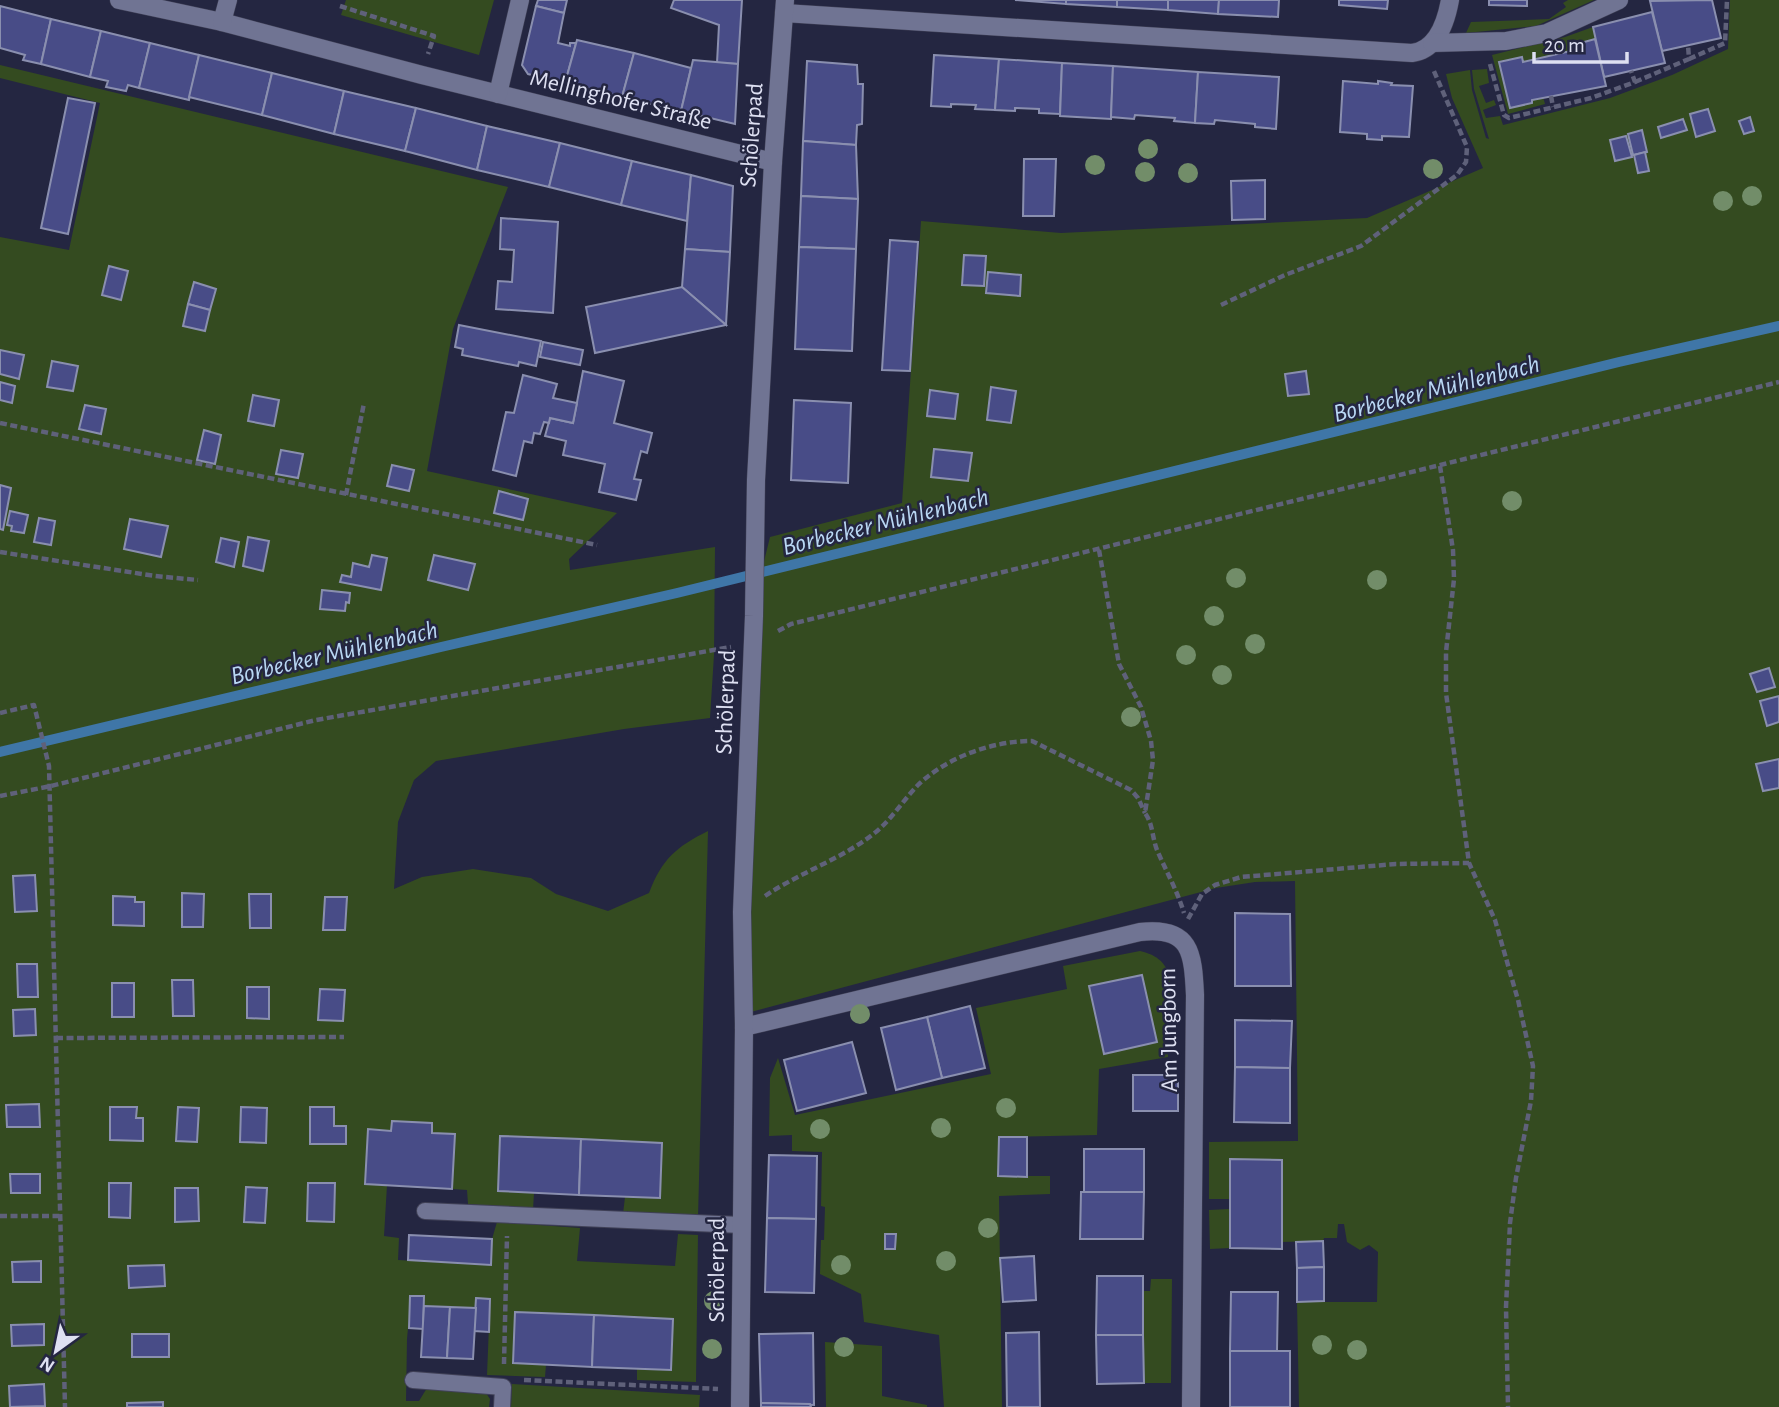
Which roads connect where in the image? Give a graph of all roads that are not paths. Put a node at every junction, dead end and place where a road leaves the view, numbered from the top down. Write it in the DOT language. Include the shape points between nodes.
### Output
graph roads {
  1 [pos="119,0"];
  2 [pos="228,0"];
  3 [pos="520,0"];
  4 [pos="1450,0"];
  5 [pos="1619,0"];
  6 [pos="784,6"];
  7 [pos="222,22"];
  8 [pos="1426,48"];
  9 [pos="498,94"];
  10 [pos="773,162"];
  11 [pos="744,1027"];
  12 [pos="425,1210"];
  13 [pos="741,1225"];
  14 [pos="413,1380"];
  15 [pos="740,1399"];
  16 [pos="502,1407"];
  17 [pos="1191,1407"];
  1 -- 7 [label="street, Mellinghofer Straße"];
  2 -- 7 [label="street"];
  3 -- 9 [label="street, Mellinghofer Straße"];
  4 -- 8 [label="street" via="1443,26"];
  5 -- 8 [label="street" via="1547,33"];
  6 -- 8 [label="street" via="1401,53"];
  6 -- 10 [label="street, Schölerpad"];
  7 -- 9 [label="street, Mellinghofer Straße"];
  9 -- 10 [label="street, Mellinghofer Straße"];
  10 -- 11 [label="street, Schölerpad" via="741,912"];
  11 -- 13 [label="street, Schölerpad"];
  11 -- 17 [label="street, Am Jungborn" via="1140,932 1174,933 1185,942 1192,956 1195,995"];
  12 -- 13 [label="lane"];
  13 -- 15 [label="street, Schölerpad"];
  14 -- 16 [label="lane" via="504,1383"];
}
